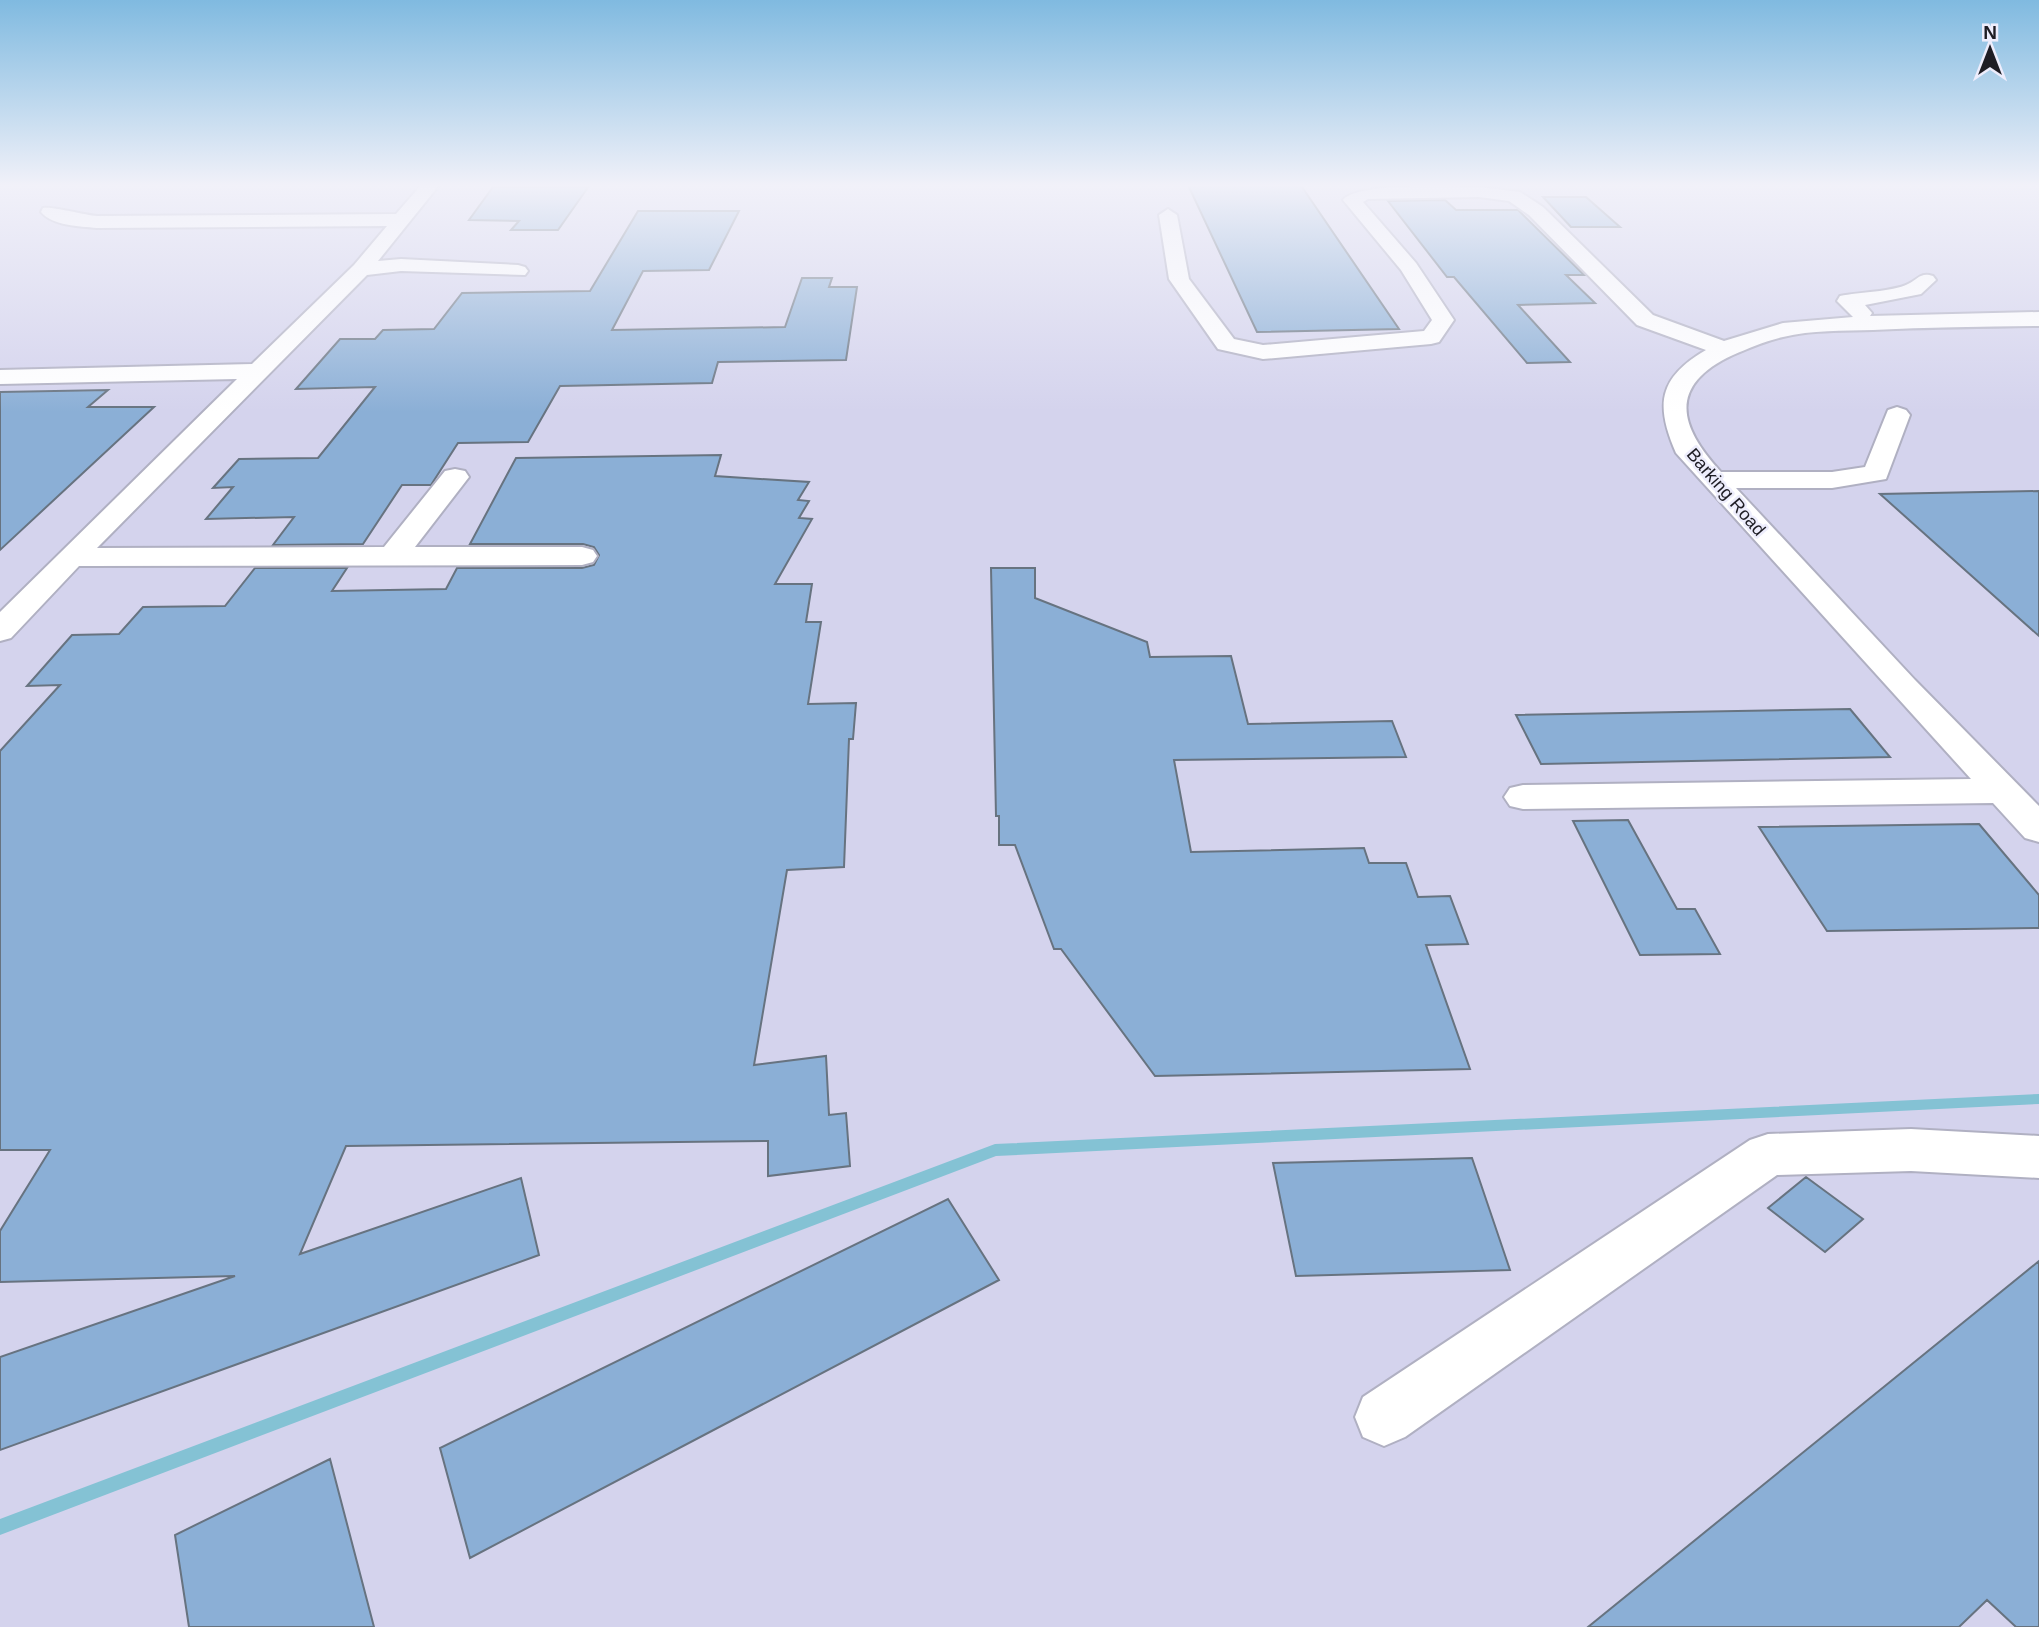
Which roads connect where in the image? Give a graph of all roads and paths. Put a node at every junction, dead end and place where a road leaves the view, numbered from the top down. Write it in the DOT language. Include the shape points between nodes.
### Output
graph roads {
  1 [pos="369,260"];
  2 [pos="1176,260"];
  3 [pos="1403,260"];
  4 [pos="1585,260"];
  5 [pos="361,269"];
  6 [pos="518,271"];
  7 [pos="1926,280"];
  8 [pos="2039,319"];
  9 [pos="1873,323"];
  10 [pos="1727,350"];
  11 [pos="257,372"];
  12 [pos="0,377"];
  13 [pos="1897,415"];
  14 [pos="455,477"];
  15 [pos="1713,480"];
  16 [pos="394,555"];
  17 [pos="582,556"];
  18 [pos="72,557"];
  19 [pos="0,631"];
  20 [pos="2003,791"];
  21 [pos="1523,797"];
  22 [pos="2039,829"];
  23 [pos="2039,1157"];
  24 [pos="1384,1417"];
  1 -- 5 [label="street"];
  2 -- 3 [label="street" via="1180,279 1226,344 1263,352 1431,337 1443,320"];
  4 -- 10 [label="street" via="1645,320"];
  5 -- 6 [label="street" via="401,265"];
  5 -- 11 [label="street"];
  7 -- 9 [label="street" via="1914,290 1848,301"];
  8 -- 9 [label="street, Barking Road"];
  9 -- 10 [label="street, Barking Road" via="1783,330"];
  10 -- 15 [label="street, Barking Road" via="1687,372 1675,396 1675,422 1689,453"];
  11 -- 12 [label="street"];
  11 -- 18 [label="street"];
  13 -- 15 [label="street" via="1876,472 1832,480"];
  14 -- 16 [label="street"];
  15 -- 20 [label="street, Barking Road"];
  16 -- 17 [label="street"];
  16 -- 18 [label="street"];
  18 -- 19 [label="street"];
  20 -- 21 [label="street"];
  20 -- 22 [label="street, Barking Road"];
  23 -- 24 [label="street" via="1911,1150 1768,1155"];
}
